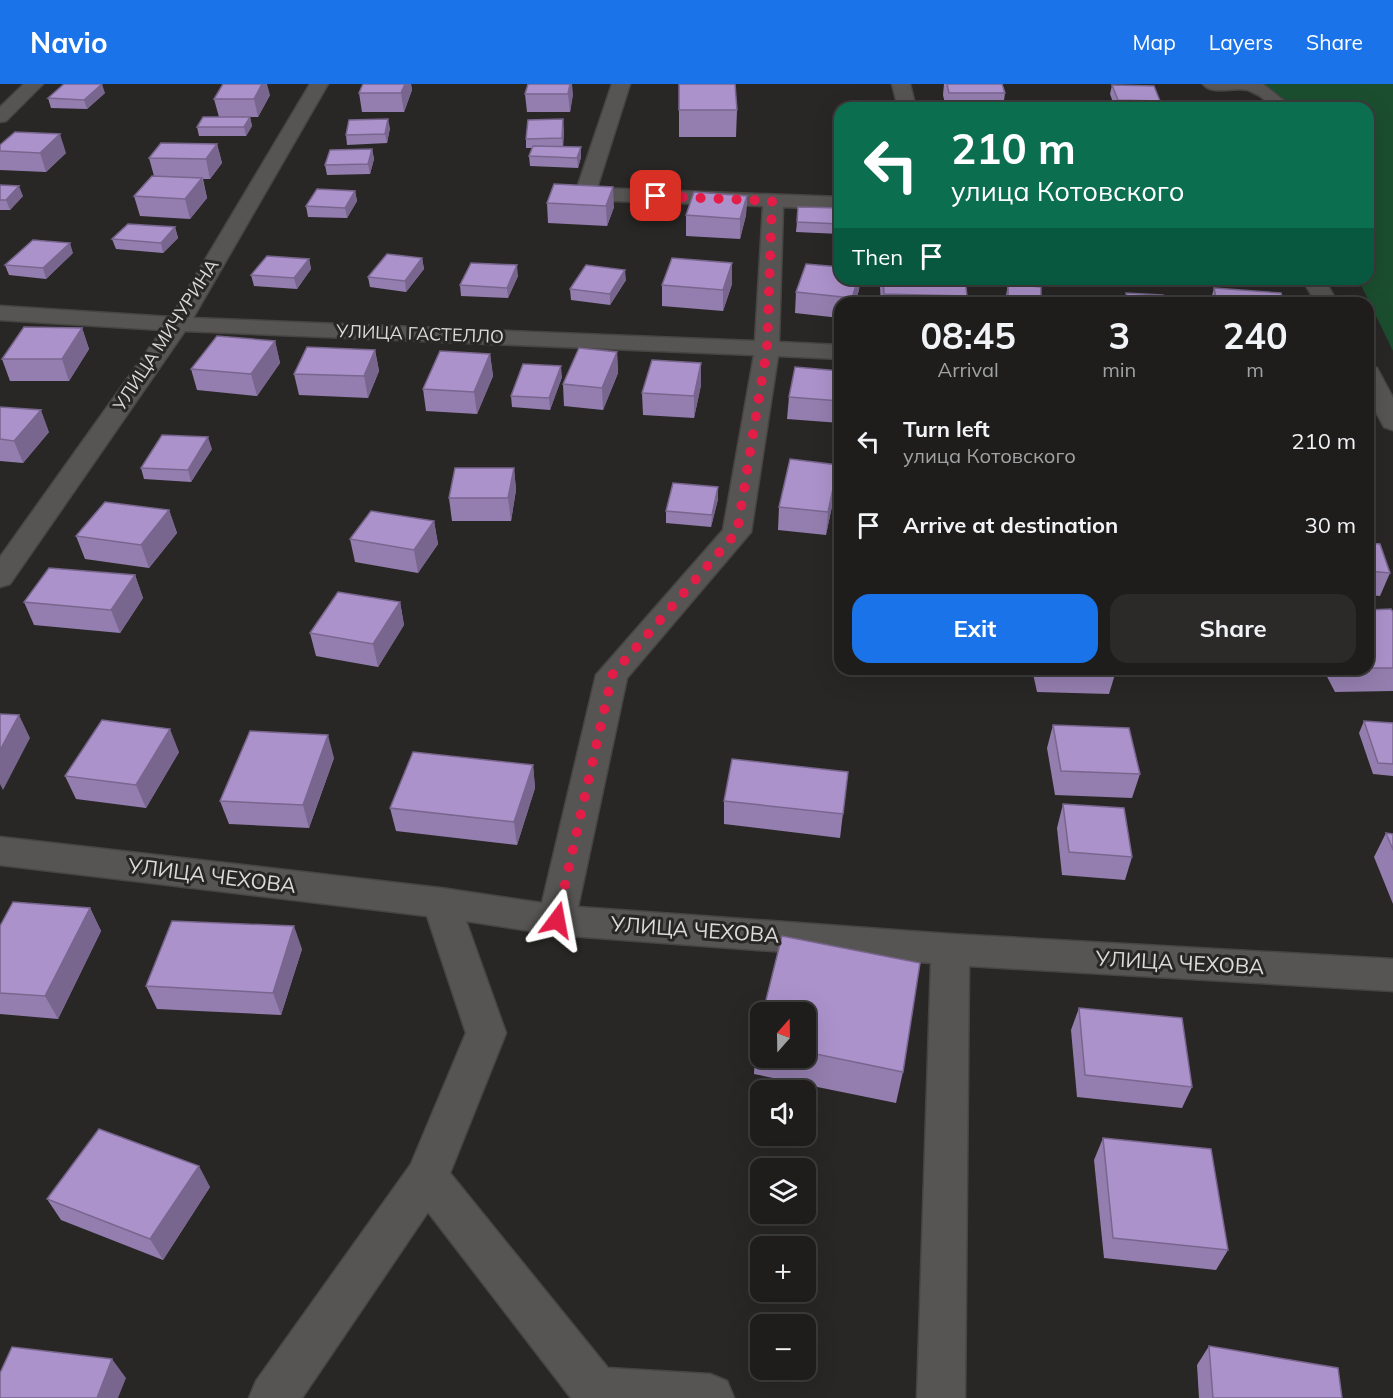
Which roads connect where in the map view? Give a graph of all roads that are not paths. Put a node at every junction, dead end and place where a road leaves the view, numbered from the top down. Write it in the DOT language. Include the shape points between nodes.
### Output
graph roads {
  1 [pos="34,84"];
  2 [pos="319,84"];
  3 [pos="621,84"];
  4 [pos="901,84"];
  5 [pos="1212,84"];
  6 [pos="1253,85"];
  7 [pos="906,102"];
  8 [pos="1276,102"];
  9 [pos="0,117"];
  10 [pos="772,201"];
  11 [pos="834,202"];
  12 [pos="0,313"];
  13 [pos="178,324"];
  14 [pos="767,348"];
  15 [pos="834,352"];
  16 [pos="1374,386"];
  17 [pos="1393,422"];
  18 [pos="0,578"];
  19 [pos="0,852"];
  20 [pos="441,903"];
  21 [pos="557,920"];
  22 [pos="950,949"];
  23 [pos="1393,975"];
  24 [pos="427,1178"];
  25 [pos="273,1398"];
  26 [pos="710,1398"];
  27 [pos="941,1398"];
  1 -- 9 [label="street"];
  2 -- 13 [label="street, УЛИЦА МИЧУРИНА"];
  3 -- 10 [label="street" via="585,194"];
  4 -- 7 [label="street"];
  5 -- 6 [label="street"];
  6 -- 8 [label="street"];
  10 -- 11 [label="street"];
  10 -- 14 [label="street"];
  12 -- 13 [label="street, УЛИЦА ГАСТЕЛЛО"];
  13 -- 14 [label="street, УЛИЦА ГАСТЕЛЛО"];
  13 -- 18 [label="street, УЛИЦА МИЧУРИНА"];
  14 -- 15 [label="street, УЛИЦА ГАСТЕЛЛО"];
  14 -- 21 [label="street" via="737,532 612,675"];
  16 -- 17 [label="street"];
  19 -- 20 [label="street, УЛИЦА ЧЕХОВА"];
  20 -- 21 [label="street, УЛИЦА ЧЕХОВА"];
  20 -- 24 [label="street" via="486,1033"];
  21 -- 22 [label="street, УЛИЦА ЧЕХОВА"];
  22 -- 23 [label="street, УЛИЦА ЧЕХОВА"];
  22 -- 27 [label="street"];
  24 -- 25 [label="street"];
  24 -- 26 [label="street" via="596,1391"];
}
